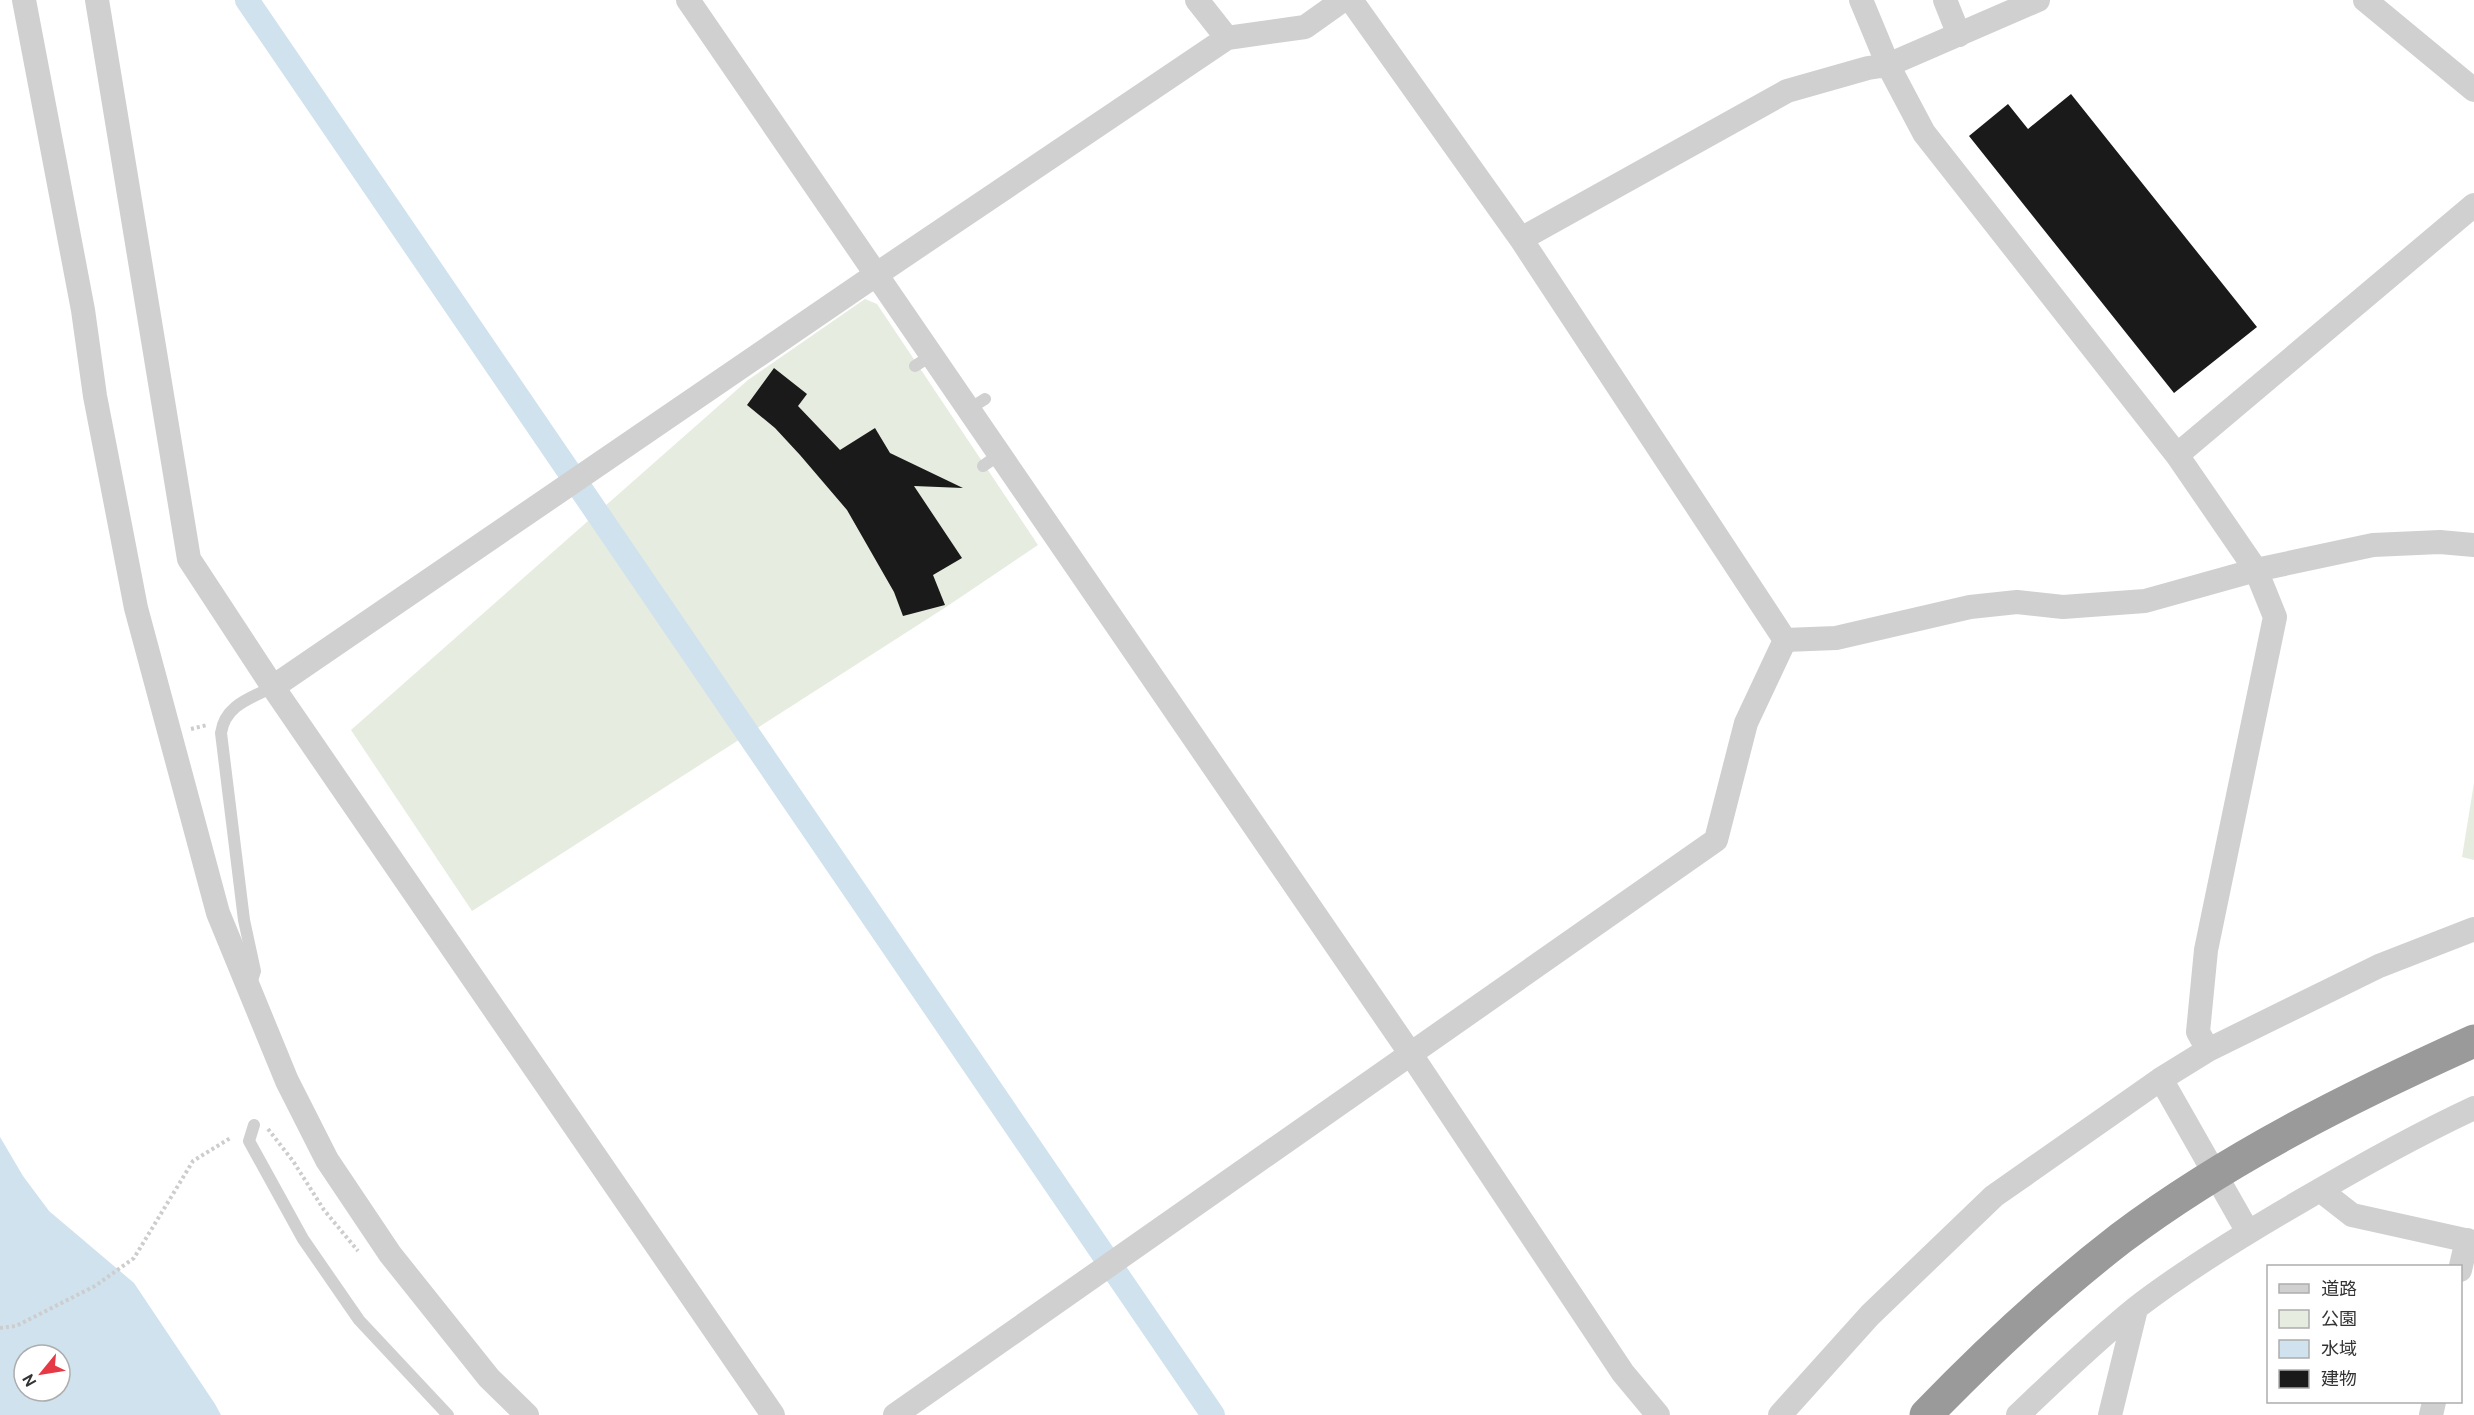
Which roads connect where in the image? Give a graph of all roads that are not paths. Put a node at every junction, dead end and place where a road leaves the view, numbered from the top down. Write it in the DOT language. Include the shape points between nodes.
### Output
graph roads {
  1 [pos="24,0"];
  2 [pos="97,0"];
  3 [pos="688,0"];
  4 [pos="1197,0"];
  5 [pos="1343,0"];
  6 [pos="1351,0"];
  7 [pos="1861,0"];
  8 [pos="1945,0"];
  9 [pos="2038,0"];
  10 [pos="2365,0"];
  11 [pos="1959,35"];
  12 [pos="1227,38"];
  13 [pos="1888,65"];
  14 [pos="2474,90"];
  15 [pos="2474,205"];
  16 [pos="1521,239"];
  17 [pos="877,274"];
  18 [pos="2177,455"];
  19 [pos="2474,546"];
  20 [pos="2256,570"];
  21 [pos="1785,640"];
  22 [pos="273,687"];
  23 [pos="2474,929"];
  24 [pos="250,988"];
  25 [pos="2474,1041"];
  26 [pos="2208,1050"];
  27 [pos="1410,1053"];
  28 [pos="2161,1079"];
  29 [pos="2474,1108"];
  30 [pos="254,1125"];
  31 [pos="2320,1190"];
  32 [pos="2248,1232"];
  33 [pos="2470,1241"];
  34 [pos="2462,1265"];
  35 [pos="2136,1309"];
  36 [pos="448,1415"];
  37 [pos="527,1415"];
  38 [pos="773,1415"];
  39 [pos="895,1415"];
  40 [pos="1658,1415"];
  41 [pos="1780,1415"];
  42 [pos="1926,1415"];
  43 [pos="2018,1415"];
  44 [pos="2110,1415"];
  1 -- 24 [label="street" via="136,608 218,913"];
  2 -- 22 [label="street" via="189,559"];
  3 -- 17 [label="street"];
  4 -- 12 [label="street"];
  5 -- 12 [label="street" via="1305,27"];
  6 -- 16 [label="street"];
  7 -- 13 [label="street"];
  8 -- 11 [label="street"];
  9 -- 11 [label="street"];
  10 -- 14 [label="street"];
  11 -- 13 [label="street"];
  12 -- 17 [label="street"];
  13 -- 16 [label="street" via="1787,91"];
  13 -- 18 [label="street" via="1924,133"];
  15 -- 18 [label="street"];
  16 -- 21 [label="street"];
  17 -- 22 [label="street"];
  17 -- 27 [label="street" via="924,361 977,404 991,460"];
  18 -- 20 [label="street"];
  19 -- 20 [label="street" via="2440,542 2373,545"];
  20 -- 21 [label="street" via="2145,601 2063,607 2017,602 1970,607 1836,638"];
  20 -- 26 [label="street" via="2275,617 2206,950 2198,1032"];
  21 -- 27 [label="street" via="1746,723 1716,840"];
  22 -- 24 [label="lane" via="233,708 221,733 244,920 255,971"];
  22 -- 38 [label="street"];
  23 -- 26 [label="street" via="2379,966"];
  24 -- 37 [label="street" via="287,1081 327,1160 397,1263 489,1378"];
  25 -- 42 [label="highway, bridge" via="2381,1083 2296,1128 2206,1181 2122,1238 2044,1300"];
  26 -- 28 [label="street"];
  27 -- 39 [label="street"];
  27 -- 40 [label="street" via="1623,1373"];
  28 -- 32 [label="street"];
  28 -- 41 [label="street" via="1994,1196 1870,1315"];
  29 -- 31 [label="street" via="2422,1132"];
  30 -- 36 [label="lane" via="249,1141 303,1239 359,1320"];
  31 -- 32 [label="street"];
  31 -- 33 [label="street" via="2352,1215"];
  32 -- 35 [label="street"];
  33 -- 34 [label="street"];
  35 -- 43 [label="street"];
  35 -- 44 [label="street"];
}
